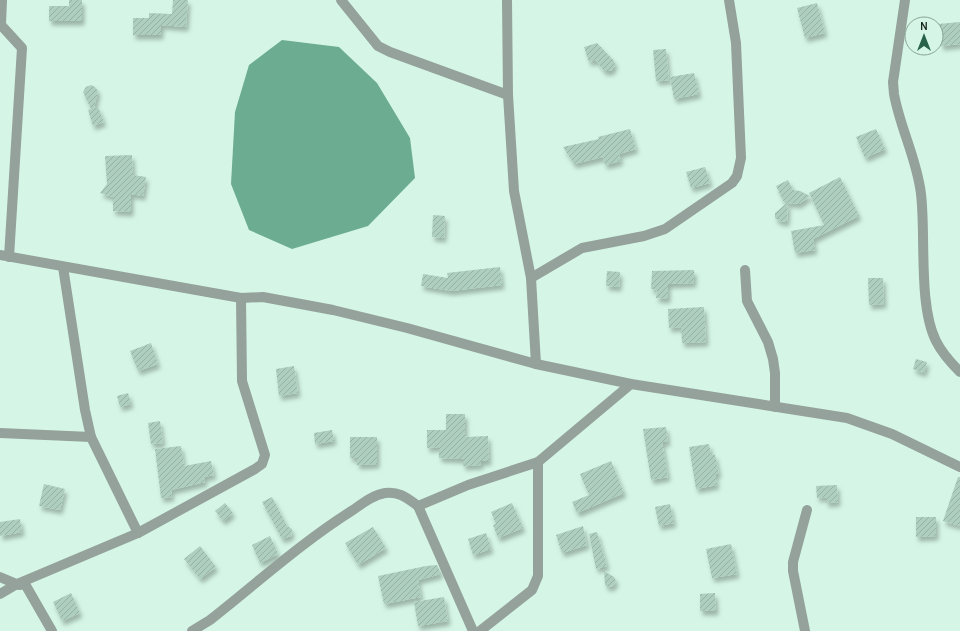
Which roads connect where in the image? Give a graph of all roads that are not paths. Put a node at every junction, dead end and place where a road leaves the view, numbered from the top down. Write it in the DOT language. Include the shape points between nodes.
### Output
graph roads {
  1 [pos="2,0"];
  2 [pos="342,0"];
  3 [pos="507,0"];
  4 [pos="729,0"];
  5 [pos="905,0"];
  6 [pos="0,24"];
  7 [pos="508,95"];
  8 [pos="5,256"];
  9 [pos="63,267"];
  10 [pos="745,270"];
  11 [pos="531,278"];
  12 [pos="240,298"];
  13 [pos="536,364"];
  14 [pos="960,372"];
  15 [pos="631,384"];
  16 [pos="775,407"];
  17 [pos="0,433"];
  18 [pos="91,437"];
  19 [pos="538,462"];
  20 [pos="960,467"];
  21 [pos="418,506"];
  22 [pos="807,510"];
  23 [pos="138,533"];
  24 [pos="0,577"];
  25 [pos="17,584"];
  26 [pos="0,594"];
  27 [pos="52,631"];
  28 [pos="192,631"];
  29 [pos="472,631"];
  30 [pos="480,631"];
  31 [pos="805,631"];
  1 -- 6 [label="street"];
  2 -- 7 [label="street" via="378,46"];
  3 -- 7 [label="street"];
  4 -- 11 [label="street" via="738,70 741,158 737,176 732,183 665,229 644,236 582,248"];
  5 -- 14 [label="street" via="893,82 894,94 921,194 926,300 930,326 945,355"];
  6 -- 8 [label="street" via="22,48"];
  7 -- 11 [label="street" via="514,191"];
  8 -- 9 [label="street"];
  9 -- 12 [label="street"];
  9 -- 18 [label="street"];
  10 -- 16 [label="street" via="747,301 768,342 773,358"];
  11 -- 13 [label="street"];
  12 -- 13 [label="street" via="263,297 333,310"];
  12 -- 23 [label="street" via="242,381 265,459 255,469"];
  13 -- 15 [label="street"];
  15 -- 16 [label="street"];
  15 -- 19 [label="street"];
  16 -- 20 [label="street" via="864,423"];
  17 -- 18 [label="street"];
  18 -- 23 [label="street"];
  19 -- 21 [label="street" via="468,485"];
  19 -- 30 [label="street" via="536,583 532,590"];
  21 -- 28 [label="street" via="404,495 384,493 373,497 328,525 210,620"];
  21 -- 29 [label="street"];
  22 -- 31 [label="street" via="793,562"];
  23 -- 25 [label="street"];
  24 -- 25 [label="street"];
  25 -- 26 [label="street"];
  25 -- 27 [label="street" via="26,584"];
}
